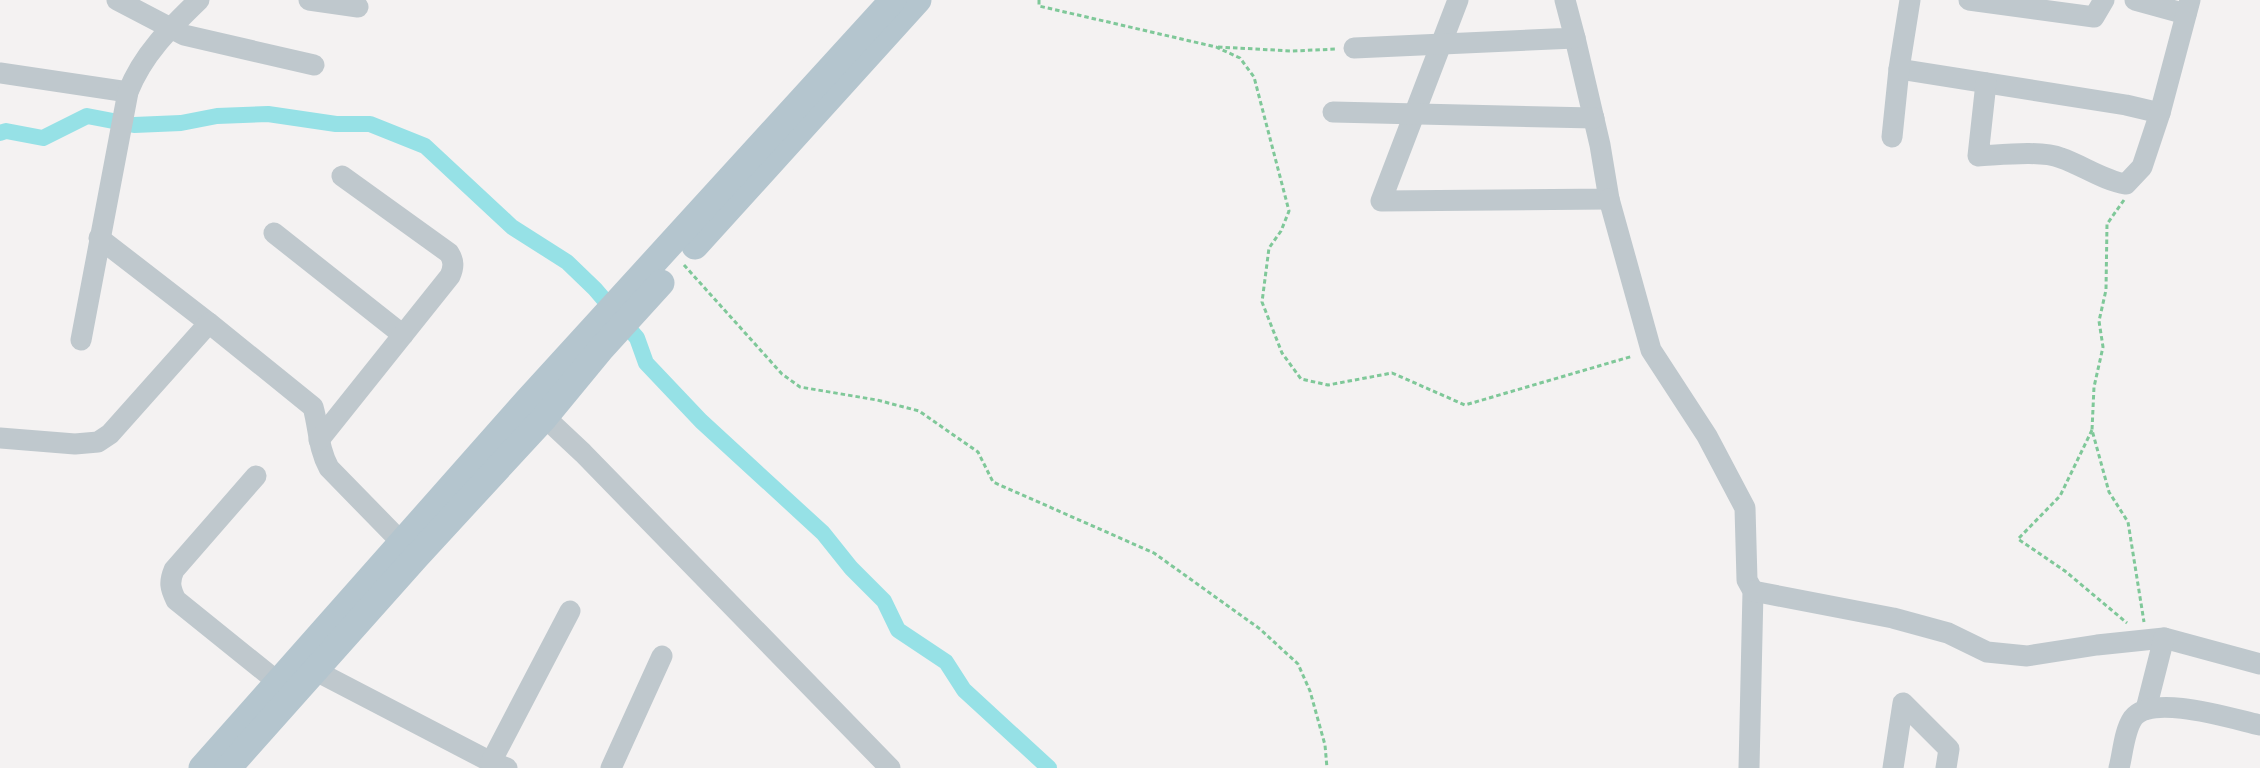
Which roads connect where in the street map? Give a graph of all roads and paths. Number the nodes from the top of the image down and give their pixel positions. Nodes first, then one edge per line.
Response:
1 (117, 0) edge
2 (199, 0) edge
3 (309, 0) edge
4 (893, 0) edge
5 (918, 0) edge
6 (1039, 0) edge
7 (1458, 0) edge
8 (1565, 0) edge
9 (1910, 0) edge
10 (1969, 0) edge
11 (2104, 0) edge
12 (2134, 0) edge
13 (358, 7) dead end
14 (2188, 7) edge
15 (169, 29) junction
16 (1575, 38) junction
17 (1442, 44) junction
18 (1216, 46) junction
19 (1354, 48) joint
20 (314, 65) dead end
21 (1899, 69) junction
22 (0, 73) edge
23 (1986, 83) junction
24 (125, 107) junction
25 (1333, 112) dead end
26 (1415, 113) junction
27 (2160, 113) junction
28 (1594, 118) junction
29 (1892, 137) dead end
30 (342, 176) dead end
31 (2125, 198) dead end
32 (1609, 199) junction
33 (273, 233) dead end
34 (99, 238) junction
35 (681, 261) junction
36 (654, 277) junction
37 (209, 323) junction
38 (403, 335) junction
39 (81, 340) dead end
40 (1651, 350) junction
41 (536, 409) junction
42 (2092, 430) junction
43 (0, 438) edge
44 (319, 440) junction
45 (256, 476) dead end
46 (409, 550) junction
47 (1753, 591) junction
48 (570, 611) dead end
49 (2155, 639) junction
50 (662, 656) dead end
51 (2260, 664) edge
52 (308, 665) junction
53 (279, 683) junction
54 (2146, 709) junction
55 (2260, 725) edge
56 (497, 766) edge
57 (202, 768) edge
58 (228, 768) edge
59 (611, 768) edge
60 (890, 768) edge
61 (1327, 768) edge
62 (1749, 768) edge
63 (1893, 768) edge
64 (1946, 768) edge
65 (2119, 768) edge

1 - 15 street
2 - 15 street
3 - 13 street
4 - 36 main road
5 - 35 main road
6 - 18 path
7 - 17 street
8 - 16 street
9 - 21 street
10 - 11 street
12 - 14 street
14 - 27 street
15 - 20 street
15 - 24 street
16 - 17 street
16 - 28 street
17 - 19 street
17 - 26 street
18 - 19 path
18 - 40 path
21 - 23 street
21 - 29 street
22 - 24 street
23 - 27 street
23 - 27 street
24 - 34 street
25 - 26 street
26 - 28 street
26 - 32 street
28 - 32 street
30 - 38 street
31 - 42 path
32 - 40 street
33 - 38 street
34 - 37 street
34 - 39 street
35 - 36 main road
35 - 61 path
36 - 41 main road
37 - 43 street
37 - 44 street
38 - 44 street
40 - 47 street
41 - 46 main road
41 - 60 street
42 - 49 path
42 - 49 path
44 - 46 street
45 - 53 street
46 - 52 main road
47 - 49 street
47 - 62 street
48 - 56 street
49 - 51 street
49 - 54 street
50 - 59 street
52 - 53 main road
52 - 56 street
52 - 58 main road
53 - 57 main road
54 - 55 street
54 - 65 street
63 - 64 street

